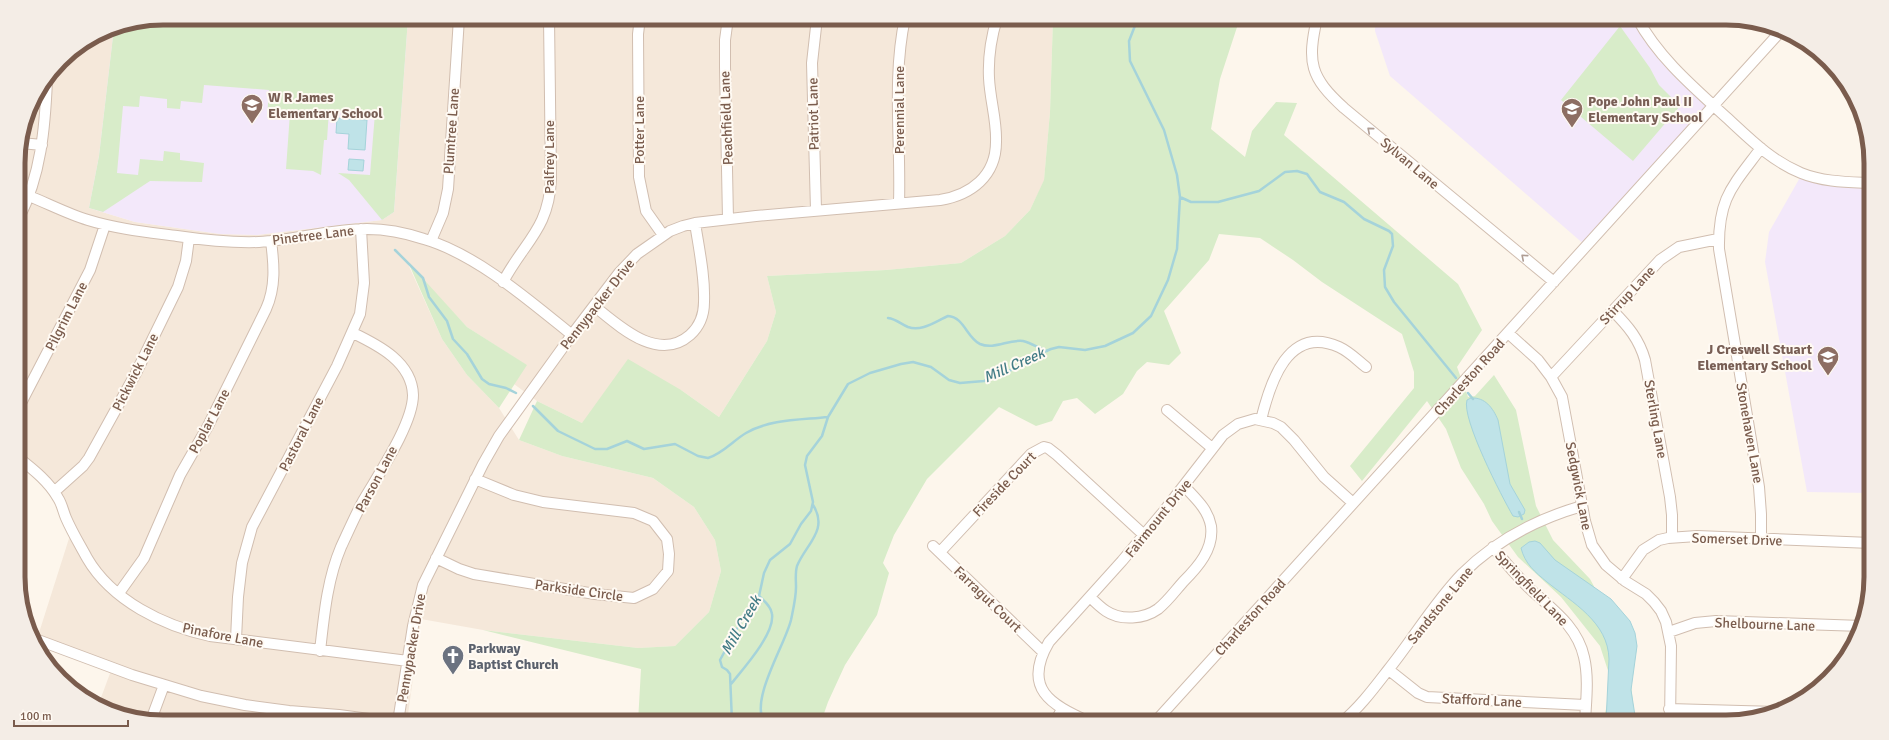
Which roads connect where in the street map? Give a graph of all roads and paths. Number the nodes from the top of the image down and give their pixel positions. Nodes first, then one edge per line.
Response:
1 (459, 25) edge
2 (549, 25) edge
3 (639, 25) edge
4 (727, 25) edge
5 (816, 25) edge
6 (904, 25) edge
7 (996, 25) edge
8 (1316, 25) edge
9 (1641, 25) edge
10 (1778, 35) edge
11 (46, 89) edge
12 (1714, 106) junction
13 (27, 144) edge
14 (42, 145) junction
15 (1761, 148) junction
16 (1864, 183) edge
17 (29, 196) junction
18 (899, 203) junction
19 (25, 205) edge
20 (816, 210) junction
21 (728, 219) junction
22 (695, 223) junction
23 (105, 224) junction
24 (361, 229) junction
25 (663, 235) junction
26 (189, 238) junction
27 (1718, 240) junction
28 (271, 241) junction
29 (431, 241) junction
30 (503, 282) junction
31 (1554, 282) junction
32 (594, 306) junction
33 (1613, 311) junction
34 (353, 333) junction
35 (1508, 333) junction
36 (572, 335) junction
37 (1366, 367) dead end
38 (1551, 377) junction
39 (25, 395) edge
40 (1167, 410) dead end
41 (1261, 420) junction
42 (1212, 448) junction
43 (25, 463) edge
44 (475, 479) junction
45 (1184, 486) junction
46 (54, 492) junction
47 (1353, 503) junction
48 (1582, 506) junction
49 (1144, 535) junction
50 (1672, 538) junction
51 (1761, 539) junction
52 (1864, 543) edge
53 (1493, 547) junction
54 (936, 549) joint
55 (436, 558) junction
56 (1622, 579) junction
57 (119, 593) junction
58 (1090, 597) junction
59 (1855, 626) edge
60 (1669, 632) junction
61 (236, 639) junction
62 (41, 641) edge
63 (320, 651) junction
64 (1043, 652) junction
65 (408, 661) junction
66 (1389, 670) junction
67 (164, 685) junction
68 (1585, 705) junction
69 (1062, 709) junction
70 (1670, 709) junction
71 (1756, 711) edge
72 (153, 715) edge
73 (331, 715) edge
74 (399, 715) edge
75 (1059, 715) edge
76 (1075, 715) edge
77 (1161, 715) edge
78 (1349, 715) edge
79 (1585, 715) edge
80 (1670, 715) edge

1 - 29 street, Plumtree Lane
2 - 30 street, Palfrey Lane
3 - 25 street, Potter Lane
4 - 21 street, Peachfield Lane
5 - 20 street, Patriot Lane
6 - 18 street, Perennial Lane
7 - 18 street, Pennypacker Drive
31 -> 8 street, Sylvan Lane
9 - 12 street
10 - 12 street, Charleston Road
11 - 14 street
12 - 15 street
12 - 31 street, Charleston Road
13 - 14 street
14 - 17 street
15 - 16 street
15 - 27 street, Stonehaven Lane
17 - 19 street
17 - 23 street, Pinetree Lane
18 - 20 street, Pennypacker Drive
20 - 21 street, Pennypacker Drive
21 - 22 street, Pennypacker Drive
22 - 25 street, Pennypacker Drive
22 - 32 street
23 - 26 street, Pinetree Lane
23 - 39 street, Pilgrim Lane
24 - 28 street, Pinetree Lane
24 - 29 street, Pinetree Lane
24 - 34 street, Pastoral Lane
25 - 32 street, Pennypacker Drive
26 - 28 street, Pinetree Lane
26 - 46 street, Pickwick Lane
27 - 33 street, Stirrup Lane
27 - 51 street, Stonehaven Lane
28 - 57 street, Poplar Lane
29 - 30 street, Pinetree Lane
30 - 36 street, Pinetree Lane
31 - 35 street, Charleston Road
32 - 36 street, Pennypacker Drive
33 - 38 street, Stirrup Lane
33 - 50 street, Sterling Lane
34 - 61 street, Pastoral Lane
34 - 63 street, Parson Lane
35 - 38 street, Sedgwick Lane
35 - 47 street, Charleston Road
36 - 44 street, Pennypacker Drive
37 - 41 street
38 - 48 street, Sedgwick Lane
40 - 42 street
41 - 42 street, Fairmount Drive
41 - 47 street
42 - 45 street, Fairmount Drive
43 - 46 street, Pinafore Lane
44 - 55 street, Pennypacker Drive
44 - 55 street, Parkside Circle
45 - 49 street, Fairmount Drive
45 - 58 street
46 - 57 street, Pinafore Lane
47 - 77 street, Charleston Road
48 - 53 street, Sandstone Lane
48 - 56 street, Sedgwick Lane
49 - 54 street, Fireside Court
49 - 58 street, Fairmount Drive
50 - 51 street, Somerset Drive
50 - 56 street, Somerset Drive
51 - 52 street, Somerset Drive
53 - 66 street, Sandstone Lane
53 - 68 street, Springfield Lane
54 - 64 street, Farragut Court
55 - 65 street, Pennypacker Drive
56 - 60 street, Sedgwick Lane
57 - 61 street, Pinafore Lane
58 - 64 street, Fairmount Drive
59 - 60 street, Shelbourne Lane
60 - 70 street, Sedgwick Lane
61 - 63 street, Pinafore Lane
62 - 67 street
63 - 65 street, Pinafore Lane
64 - 69 street, Fairmount Drive
65 - 74 street, Pennypacker Drive
66 - 68 street, Stafford Lane
66 - 78 street, Sandstone Lane
67 - 72 street
67 - 73 street
68 - 79 street, Springfield Lane
69 - 75 street
69 - 76 street, Fairmount Drive
70 - 71 street
70 - 80 street, Sedgwick Lane

